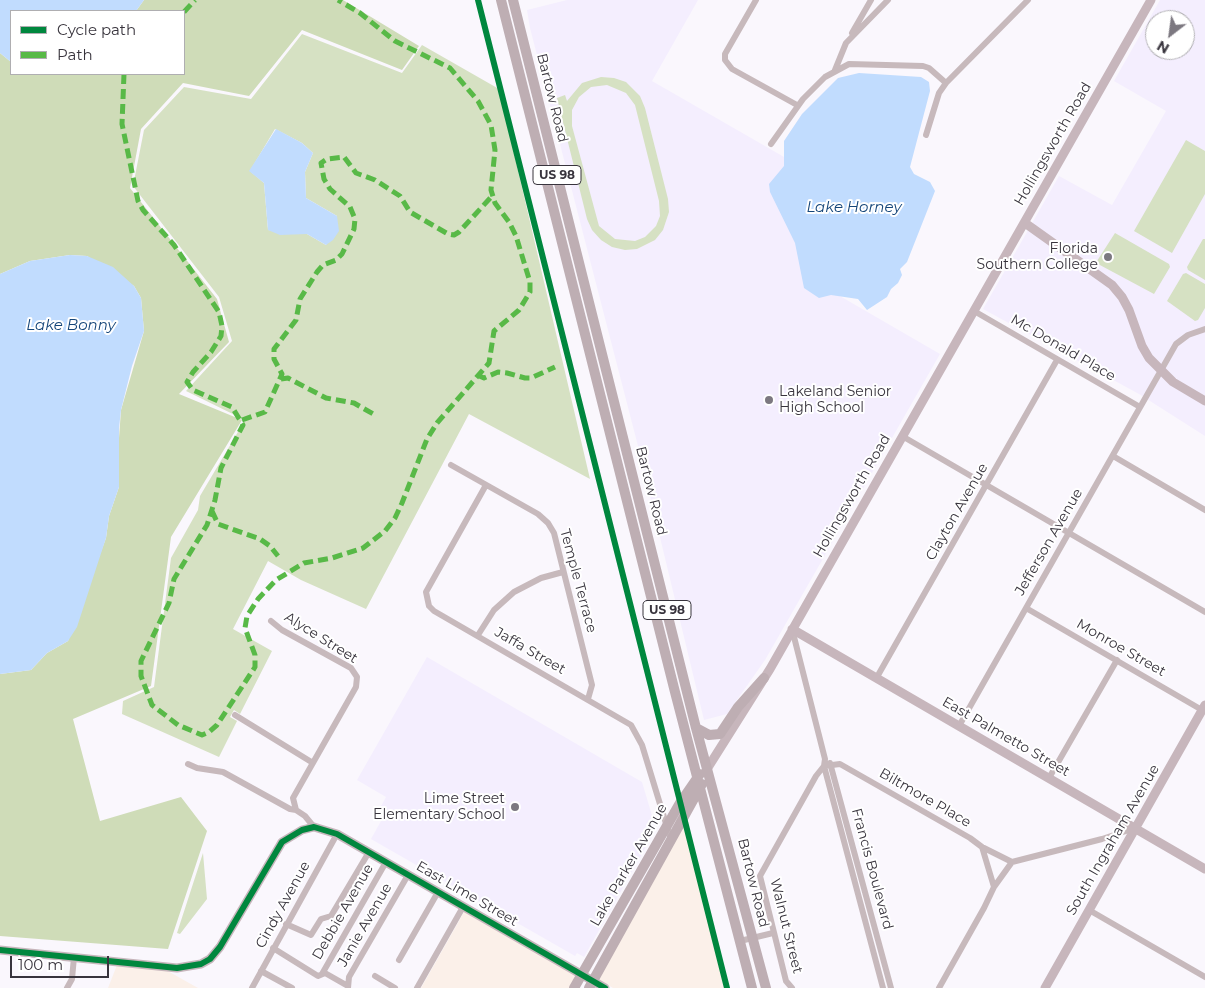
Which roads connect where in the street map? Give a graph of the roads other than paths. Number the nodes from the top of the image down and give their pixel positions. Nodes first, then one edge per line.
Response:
1 (501, 0) edge
2 (513, 0) edge
3 (756, 0) edge
4 (871, 0) edge
5 (888, 0) edge
6 (1028, 0) edge
7 (1151, 0) edge
8 (846, 43) junction
9 (836, 70) junction
10 (946, 83) junction
11 (797, 105) junction
12 (926, 135) dead end
13 (771, 144) dead end
14 (1024, 223) junction
15 (974, 311) junction
16 (1205, 329) edge
17 (598, 337) junction
18 (586, 340) junction
19 (1058, 360) junction
20 (1161, 370) junction
21 (1205, 401) edge
22 (1140, 407) junction
23 (902, 436) junction
24 (1112, 456) junction
25 (451, 465) dead end
26 (486, 485) junction
27 (987, 485) junction
28 (1205, 510) edge
29 (1069, 533) junction
30 (563, 572) junction
31 (1026, 608) junction
32 (1205, 612) edge
33 (271, 621) dead end
34 (792, 629) junction
35 (478, 635) junction
36 (1117, 660) junction
37 (877, 677) junction
38 (764, 678) junction
39 (588, 698) junction
40 (1204, 708) edge
41 (235, 715) dead end
42 (959, 726) junction
43 (696, 728) junction
44 (313, 763) junction
45 (825, 763) junction
46 (188, 764) dead end
47 (832, 764) junction
48 (708, 769) junction
49 (697, 776) junction
50 (1049, 778) junction
51 (701, 788) junction
52 (296, 810) junction
53 (667, 826) junction
54 (314, 827) junction
55 (1135, 828) junction
56 (338, 834) junction
57 (671, 840) junction
58 (982, 847) junction
59 (369, 852) junction
60 (857, 858) junction
61 (849, 860) junction
62 (386, 862) junction
63 (1012, 862) junction
64 (1205, 869) edge
65 (408, 875) junction
66 (994, 887) junction
67 (438, 892) junction
68 (463, 907) junction
69 (1089, 910) junction
70 (286, 924) junction
71 (773, 933) junction
72 (753, 938) junction
73 (740, 940) junction
74 (273, 948) junction
75 (0, 950) edge
76 (881, 951) junction
77 (874, 953) junction
78 (74, 957) junction
79 (399, 960) dead end
80 (261, 971) junction
81 (322, 974) junction
82 (582, 974) junction
83 (375, 976) dead end
84 (1205, 977) edge
85 (591, 984) edge
86 (790, 986) edge
87 (348, 987) edge
88 (67, 988) edge
89 (252, 988) edge
90 (292, 988) edge
91 (395, 988) edge
92 (417, 988) edge
93 (574, 988) edge
94 (606, 988) edge
95 (752, 988) edge
96 (766, 988) edge
97 (883, 988) edge
98 (891, 988) edge
99 (939, 988) edge
100 (1045, 988) edge

1 - 18 main road, Bartow Road / US 98
2 - 17 main road, Bartow Road / US 98
3 - 11 street
4 - 8 street
5 - 8 street
6 - 10 street
7 - 14 street, Hollingsworth Road
8 - 9 street
9 - 10 street
9 - 11 street
10 - 12 street
11 - 13 street
14 - 15 street, Hollingsworth Road
14 - 20 street
15 - 19 street, Mc Donald Place
15 - 23 street, Hollingsworth Road
16 - 20 street, Jefferson Avenue
17 - 18 street
17 - 43 main road, Bartow Road / US 98
18 - 49 main road, Bartow Road / US 98
19 - 22 street, Mc Donald Place
19 - 27 street, Clayton Avenue
20 - 21 street
20 - 22 street, Jefferson Avenue
22 - 24 street, Jefferson Avenue
23 - 27 street
23 - 34 street, Hollingsworth Road
24 - 28 street
24 - 29 street, Jefferson Avenue
25 - 26 street, Temple Terrace
26 - 30 street, Temple Terrace
26 - 35 street, Jaffa Street
27 - 29 street
27 - 37 street, Clayton Avenue
29 - 31 street, Jefferson Avenue
29 - 32 street
30 - 35 street
30 - 39 street, Temple Terrace
31 - 36 street, Monroe Street
31 - 42 street, Jefferson Avenue
33 - 44 street, Alyce Street
34 - 37 street, East Palmetto Street
34 - 38 street, Hollingsworth Road
34 - 45 street, Francis Boulevard
35 - 39 street, Jaffa Street
36 - 40 street, Monroe Street
36 - 50 street
37 - 42 street, East Palmetto Street
38 - 43 main road
38 - 48 street, Hollingsworth Road
39 - 53 street, Jaffa Street
40 - 55 street, South Ingraham Avenue
41 - 44 street
42 - 50 street, East Palmetto Street
43 - 48 main road, Bartow Road / US 98
44 - 52 street
45 - 47 street
45 - 61 street, Francis Boulevard
45 - 71 street, Walnut Street
46 - 52 street
47 - 58 street, Biltmore Place
47 - 60 street, Francis Boulevard
48 - 49 main road, Lake Parker Avenue
48 - 51 main road, Lake Parker Avenue
48 - 72 main road, Bartow Road / US 98
49 - 51 main road, Bartow Road / US 98
49 - 53 main road, Lake Parker Avenue
50 - 55 street, East Palmetto Street
51 - 57 main road, Lake Parker Avenue
51 - 73 main road, Bartow Road / US 98
52 - 54 street
53 - 57 street, Jaffa Street
53 - 82 main road, Lake Parker Avenue
54 - 56 street, East Lime Street
54 - 78 street
55 - 63 street
55 - 64 street, East Palmetto Street
55 - 69 street, South Ingraham Avenue
56 - 59 street, East Lime Street
56 - 70 street, Cindy Avenue
57 - 85 main road, Lake Parker Avenue
58 - 63 street, Biltmore Place
58 - 66 street
59 - 62 street, East Lime Street
59 - 70 street
60 - 61 street
60 - 76 street, Francis Boulevard
61 - 77 street, Francis Boulevard
62 - 65 street, East Lime Street
62 - 81 street, Debbie Avenue
63 - 66 street
65 - 67 street, East Lime Street
65 - 87 street, Janie Avenue
66 - 99 street
67 - 68 street, East Lime Street
67 - 79 street
68 - 82 street, East Lime Street
68 - 92 street
69 - 84 street
69 - 100 street, South Ingraham Avenue
70 - 74 street, Cindy Avenue
71 - 72 street
71 - 86 street, Walnut Street
72 - 73 street
72 - 96 main road, Bartow Road / US 98
73 - 95 main road, Bartow Road / US 98
74 - 80 street, Cindy Avenue
74 - 81 street
75 - 78 street
76 - 77 street
76 - 98 street, Francis Boulevard
77 - 97 street, Francis Boulevard
78 - 88 street
80 - 89 street, Cindy Avenue
80 - 90 street
81 - 87 street
82 - 85 street, East Lime Street
82 - 93 main road, Lake Parker Avenue
83 - 91 street
85 - 94 street, East Lime Street

